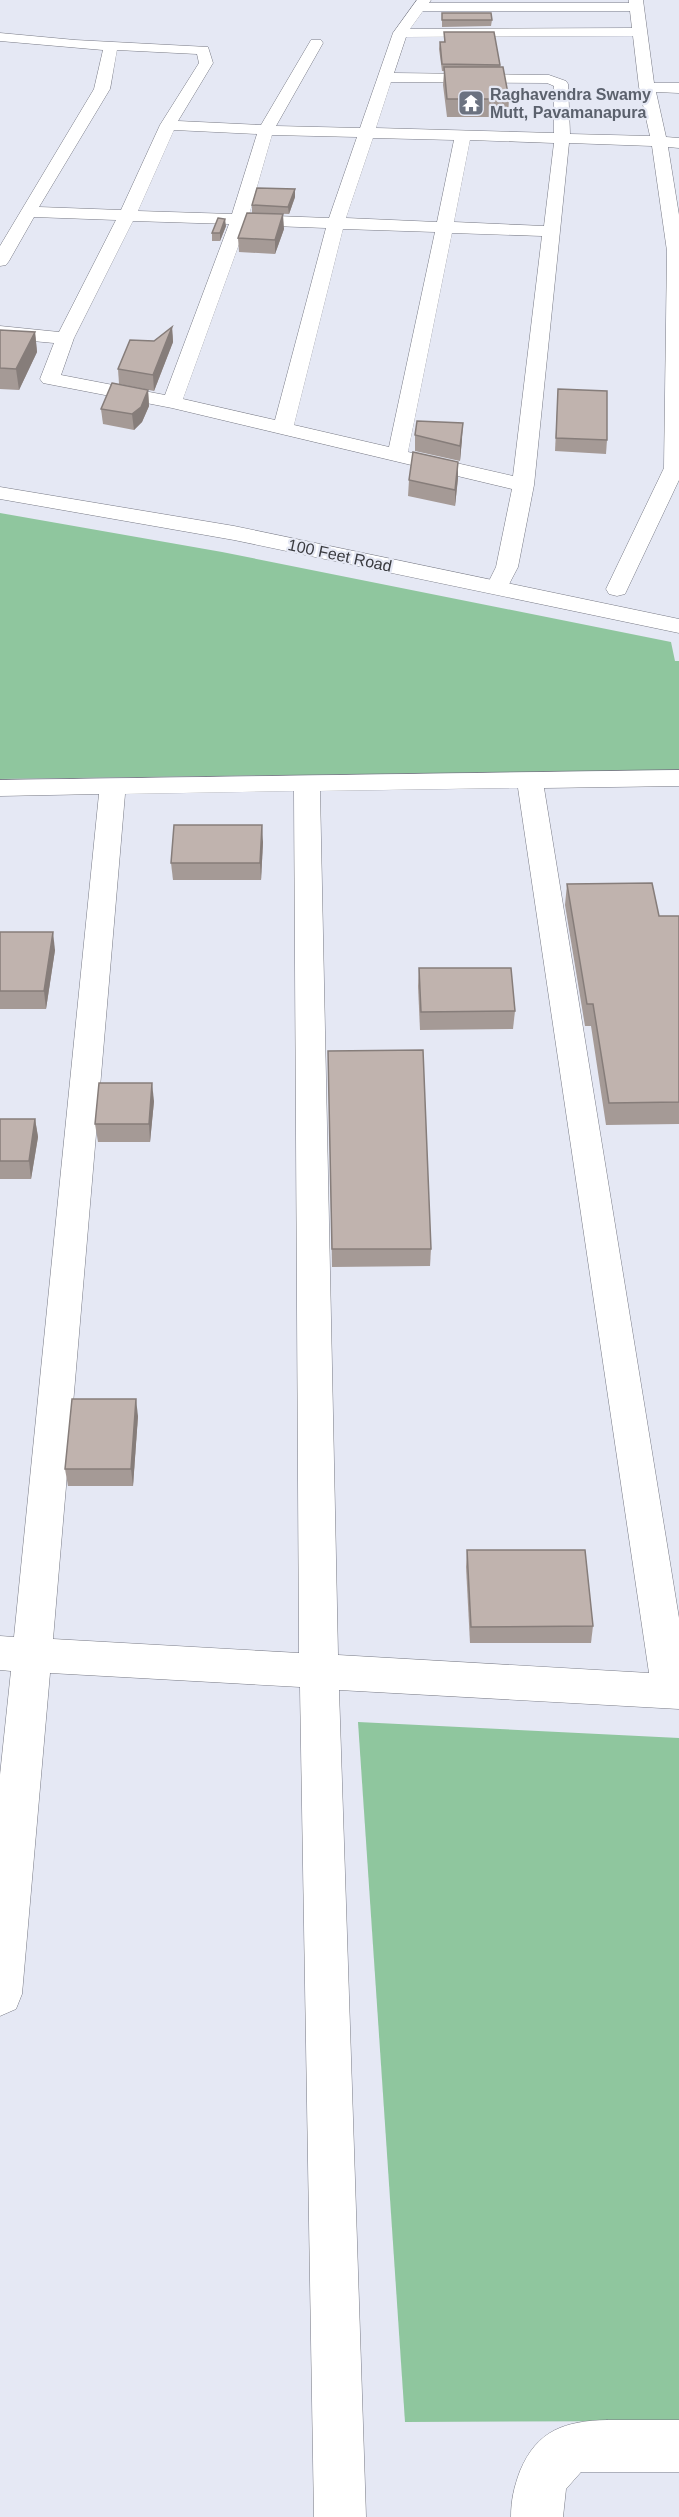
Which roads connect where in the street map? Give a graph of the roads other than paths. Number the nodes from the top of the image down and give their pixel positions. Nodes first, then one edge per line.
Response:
1 (422, 3) edge
2 (637, 3) edge
3 (640, 32) junction
4 (400, 33) junction
5 (0, 37) edge
6 (316, 43) dead end
7 (111, 45) junction
8 (385, 77) junction
9 (647, 87) junction
10 (679, 88) edge
11 (168, 125) junction
12 (266, 130) junction
13 (366, 132) junction
14 (463, 136) junction
15 (562, 139) junction
16 (659, 141) junction
17 (679, 143) edge
18 (673, 200) edge
19 (28, 212) junction
20 (127, 216) junction
21 (239, 221) junction
22 (336, 223) junction
23 (444, 227) junction
24 (552, 231) junction
25 (678, 251) edge
26 (0, 261) edge
27 (677, 297) edge
28 (0, 332) edge
29 (65, 338) junction
30 (677, 345) edge
31 (677, 396) edge
32 (172, 402) junction
33 (283, 428) junction
34 (397, 456) junction
35 (0, 474) edge
36 (523, 485) junction
37 (0, 493) edge
38 (238, 513) dead end
39 (484, 562) dead end
40 (518, 569) junction
41 (595, 585) dead end
42 (497, 587) junction
43 (679, 626) edge
44 (679, 778) edge
45 (530, 780) junction
46 (307, 783) junction
47 (113, 786) junction
48 (0, 788) edge
49 (16, 1654) edge
50 (319, 1671) junction
51 (675, 1692) edge
52 (0, 1994) edge
53 (679, 2446) edge
54 (340, 2517) edge
55 (537, 2517) edge

1 - 2 street
1 - 4 street
2 - 3 street
3 - 4 street
3 - 9 street
4 - 8 street
5 - 7 street
6 - 12 street
7 - 11 street
7 - 19 street
8 - 13 street
8 - 15 street
9 - 10 street
9 - 16 street
11 - 12 street
11 - 20 street
12 - 13 street
12 - 21 street
13 - 14 street
13 - 22 street
14 - 15 street
14 - 23 street
15 - 16 street
15 - 24 street
16 - 17 street
16 - 18 street
18 - 25 street
19 - 20 street
19 - 26 street
20 - 21 street
20 - 29 street
21 - 22 street
21 - 32 street
22 - 23 street
22 - 33 street
23 - 24 street
23 - 34 street
24 - 36 street
25 - 27 street
27 - 30 street
28 - 29 street
29 - 32 street
30 - 31 street
31 - 41 street
32 - 33 street
33 - 34 street
34 - 36 street
35 - 38 street
36 - 40 street
37 - 42 street, 100 Feet Road
39 - 40 street
40 - 42 street
42 - 43 street, 100 Feet Road
44 - 45 street
45 - 46 street
45 - 51 street
46 - 47 street
46 - 50 street
47 - 48 street
47 - 49 street
49 - 50 street
49 - 52 street
50 - 51 street
50 - 54 street
53 - 55 street

